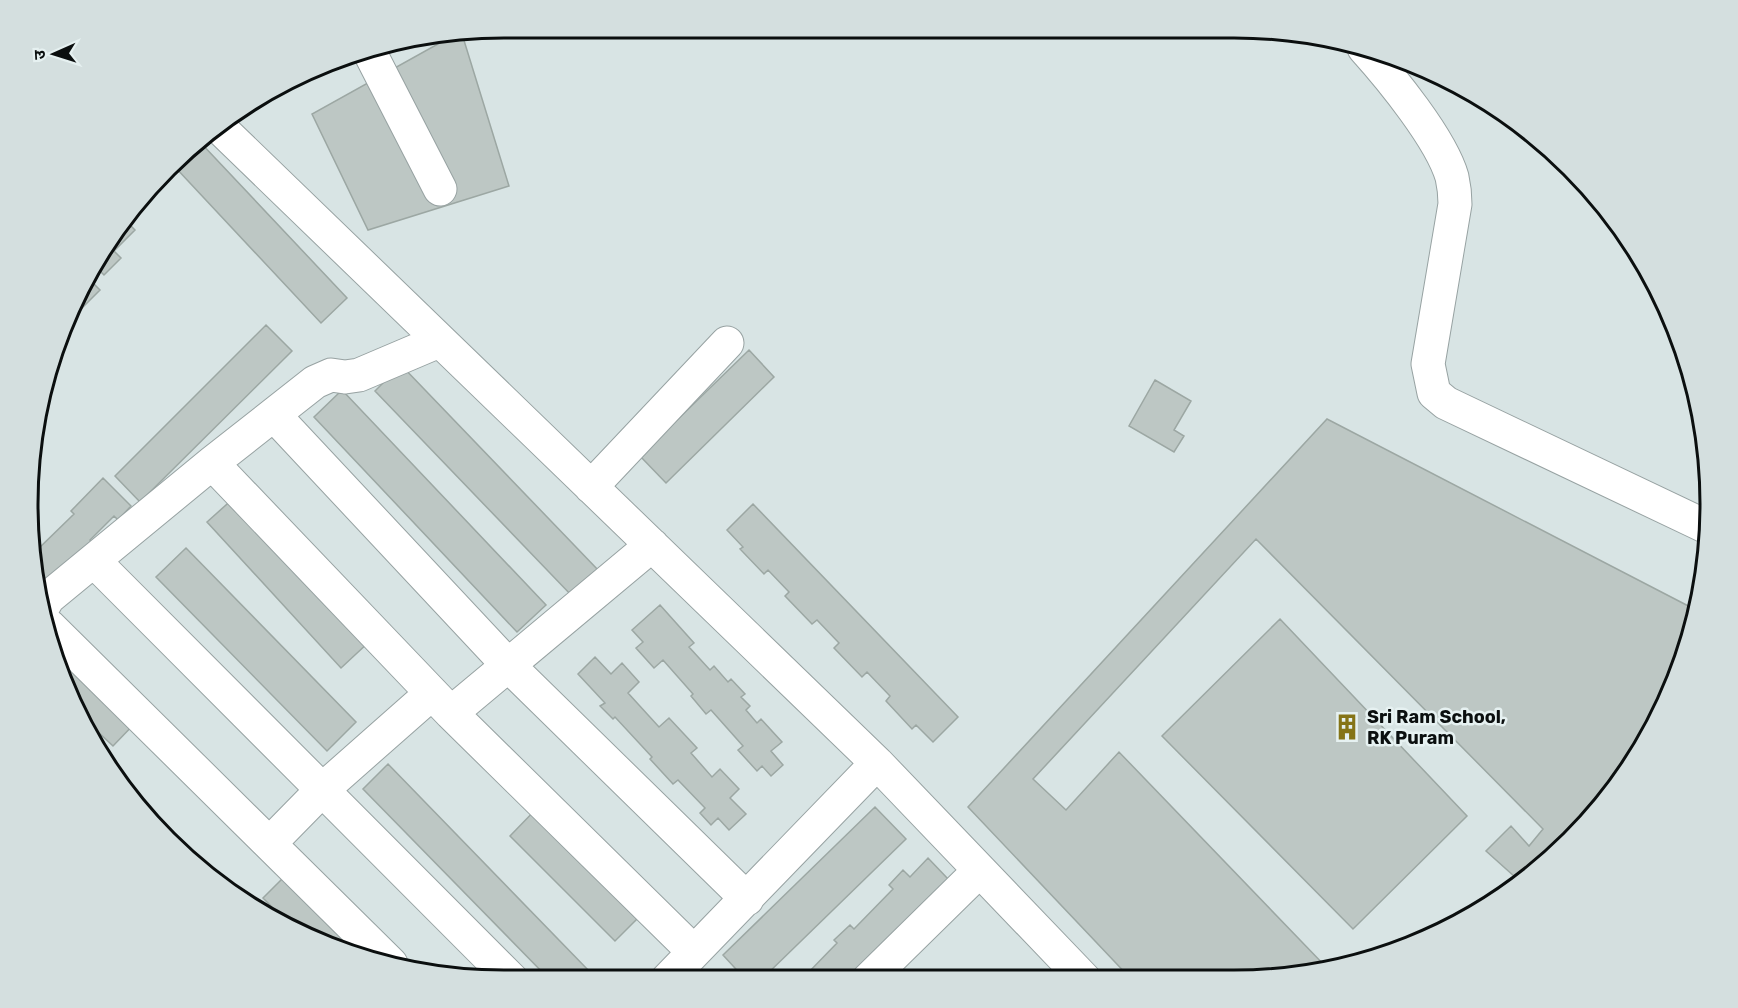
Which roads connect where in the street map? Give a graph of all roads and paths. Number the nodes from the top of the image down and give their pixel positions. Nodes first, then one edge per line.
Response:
1 (372, 56) edge
2 (1374, 59) edge
3 (224, 131) edge
4 (440, 189) dead end
5 (439, 341) junction
6 (727, 344) dead end
7 (274, 415) junction
8 (212, 463) junction
9 (591, 487) junction
10 (1700, 524) edge
11 (652, 545) junction
12 (94, 561) junction
13 (47, 600) edge
14 (55, 632) edge
15 (508, 665) junction
16 (441, 703) junction
17 (877, 763) junction
18 (322, 790) junction
19 (270, 843) junction
20 (979, 871) junction
21 (747, 899) junction
22 (694, 952) junction
23 (382, 955) edge
24 (502, 970) edge
25 (677, 970) edge
26 (878, 970) edge
27 (1075, 970) edge

1 - 4 street
2 - 10 street
3 - 5 street
5 - 7 street
5 - 9 street
6 - 9 street
7 - 8 street
7 - 15 street
8 - 12 street
8 - 16 street
9 - 11 street
11 - 15 street
11 - 17 street
12 - 13 street
12 - 18 street
14 - 19 street
15 - 16 street
15 - 21 street
16 - 18 street
16 - 22 street
17 - 20 street
17 - 21 street
18 - 19 street
18 - 24 street
19 - 23 street
20 - 26 street
20 - 27 street
21 - 22 street
22 - 25 street

